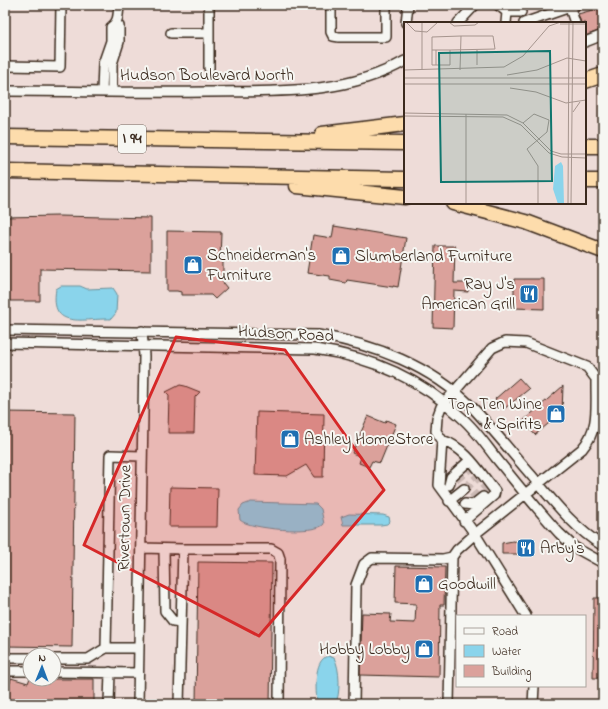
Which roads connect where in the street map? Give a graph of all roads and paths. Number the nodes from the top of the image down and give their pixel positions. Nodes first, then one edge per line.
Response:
1 (61, 5) edge
2 (119, 5) edge
3 (209, 5) edge
4 (331, 5) edge
5 (386, 5) edge
6 (408, 5) edge
7 (476, 5) edge
8 (498, 5) edge
9 (570, 6) edge
10 (522, 7) edge
11 (505, 19) edge
12 (406, 22) edge
13 (459, 22) edge
14 (522, 22) edge
15 (525, 22) edge
16 (570, 22) edge
17 (575, 22) edge
18 (171, 33) dead end
19 (209, 34) junction
20 (603, 35) edge
21 (115, 42) junction
22 (586, 42) edge
23 (404, 61) edge
24 (5, 66) edge
25 (209, 68) dead end
26 (603, 75) edge
27 (586, 81) edge
28 (5, 91) edge
29 (102, 92) junction
30 (112, 92) junction
31 (404, 124) edge
32 (5, 137) edge
33 (258, 140) junction
34 (404, 143) edge
35 (586, 146) edge
36 (603, 146) edge
37 (5, 171) edge
38 (220, 175) junction
39 (404, 179) edge
40 (586, 181) edge
41 (603, 181) edge
42 (404, 197) edge
43 (457, 204) edge
44 (603, 251) edge
45 (5, 330) edge
46 (142, 332) junction
47 (234, 333) junction
48 (5, 343) edge
49 (143, 345) junction
50 (234, 346) junction
51 (454, 391) junction
52 (445, 402) junction
53 (442, 440) junction
54 (141, 456) junction
55 (471, 464) junction
56 (539, 484) junction
57 (449, 485) junction
58 (489, 487) junction
59 (464, 489) tunnel mouth
60 (526, 494) junction
61 (449, 501) junction
62 (457, 510) junction
63 (464, 521) junction
64 (475, 534) junction
65 (603, 546) edge
66 (141, 548) junction
67 (164, 549) junction
68 (182, 549) junction
69 (452, 557) junction
70 (603, 563) edge
71 (525, 615) edge
72 (181, 622) junction
73 (106, 648) junction
74 (139, 648) junction
75 (5, 658) edge
76 (22, 658) edge
77 (62, 659) edge
78 (5, 671) edge
79 (22, 671) edge
80 (62, 672) edge
81 (110, 672) junction
82 (138, 673) junction
83 (534, 687) edge
84 (109, 704) edge
85 (138, 704) edge
86 (179, 704) edge
87 (279, 704) edge
88 (354, 704) edge
89 (449, 704) edge
90 (533, 704) edge

1 - 24 street
2 - 21 street
3 - 19 street
4 - 5 street
6 - 12 street
7 - 13 street
8 - 11 street
9 - 15 street
9 - 16 street
9 - 17 street
10 - 11 street
10 - 14 street
18 - 19 street
19 - 25 street
20 - 22 street
21 - 29 street
21 - 30 street
23 - 30 street, Hudson Boulevard North
26 - 27 highway
28 - 29 street, Hudson Boulevard North
29 - 30 street, Hudson Boulevard North
31 - 33 highway
32 - 33 highway, I 94
33 - 34 highway, I 94
35 - 36 highway
37 - 38 highway, I 94
38 - 39 highway, I 94
38 - 42 highway
40 - 41 highway
43 - 44 highway
45 - 46 street, Hudson Road
46 - 47 street, Hudson Road
46 - 49 street, Rivertown Drive
47 - 50 street
47 - 51 street, Hudson Road
48 - 49 street, Hudson Road
49 - 50 street, Hudson Road
49 - 54 street, Rivertown Drive
50 - 52 street, Hudson Road
51 - 52 street
51 - 56 street, Hudson Road
51 - 56 street
52 - 53 street
52 - 60 street, Hudson Road
53 - 55 street
53 - 57 street
54 - 66 street, Rivertown Drive
54 - 73 street
55 - 57 street
55 - 58 street
56 - 60 street
56 - 65 street, Hudson Road
57 - 61 street
58 - 62 street
58 - 63 street
59 - 61 street
60 - 64 street
60 - 70 street, Hudson Road
61 - 62 street
62 - 63 street
63 - 64 street
64 - 69 street
64 - 71 street
66 - 67 street
66 - 74 street, Rivertown Drive
67 - 68 street
67 - 72 street
68 - 72 street
68 - 87 street
69 - 88 street
69 - 89 street
72 - 86 street
73 - 74 street
73 - 77 street
74 - 82 street, Rivertown Drive
75 - 76 street
78 - 79 street
80 - 81 street
81 - 82 street
81 - 84 street
82 - 85 street, Rivertown Drive
83 - 90 street

